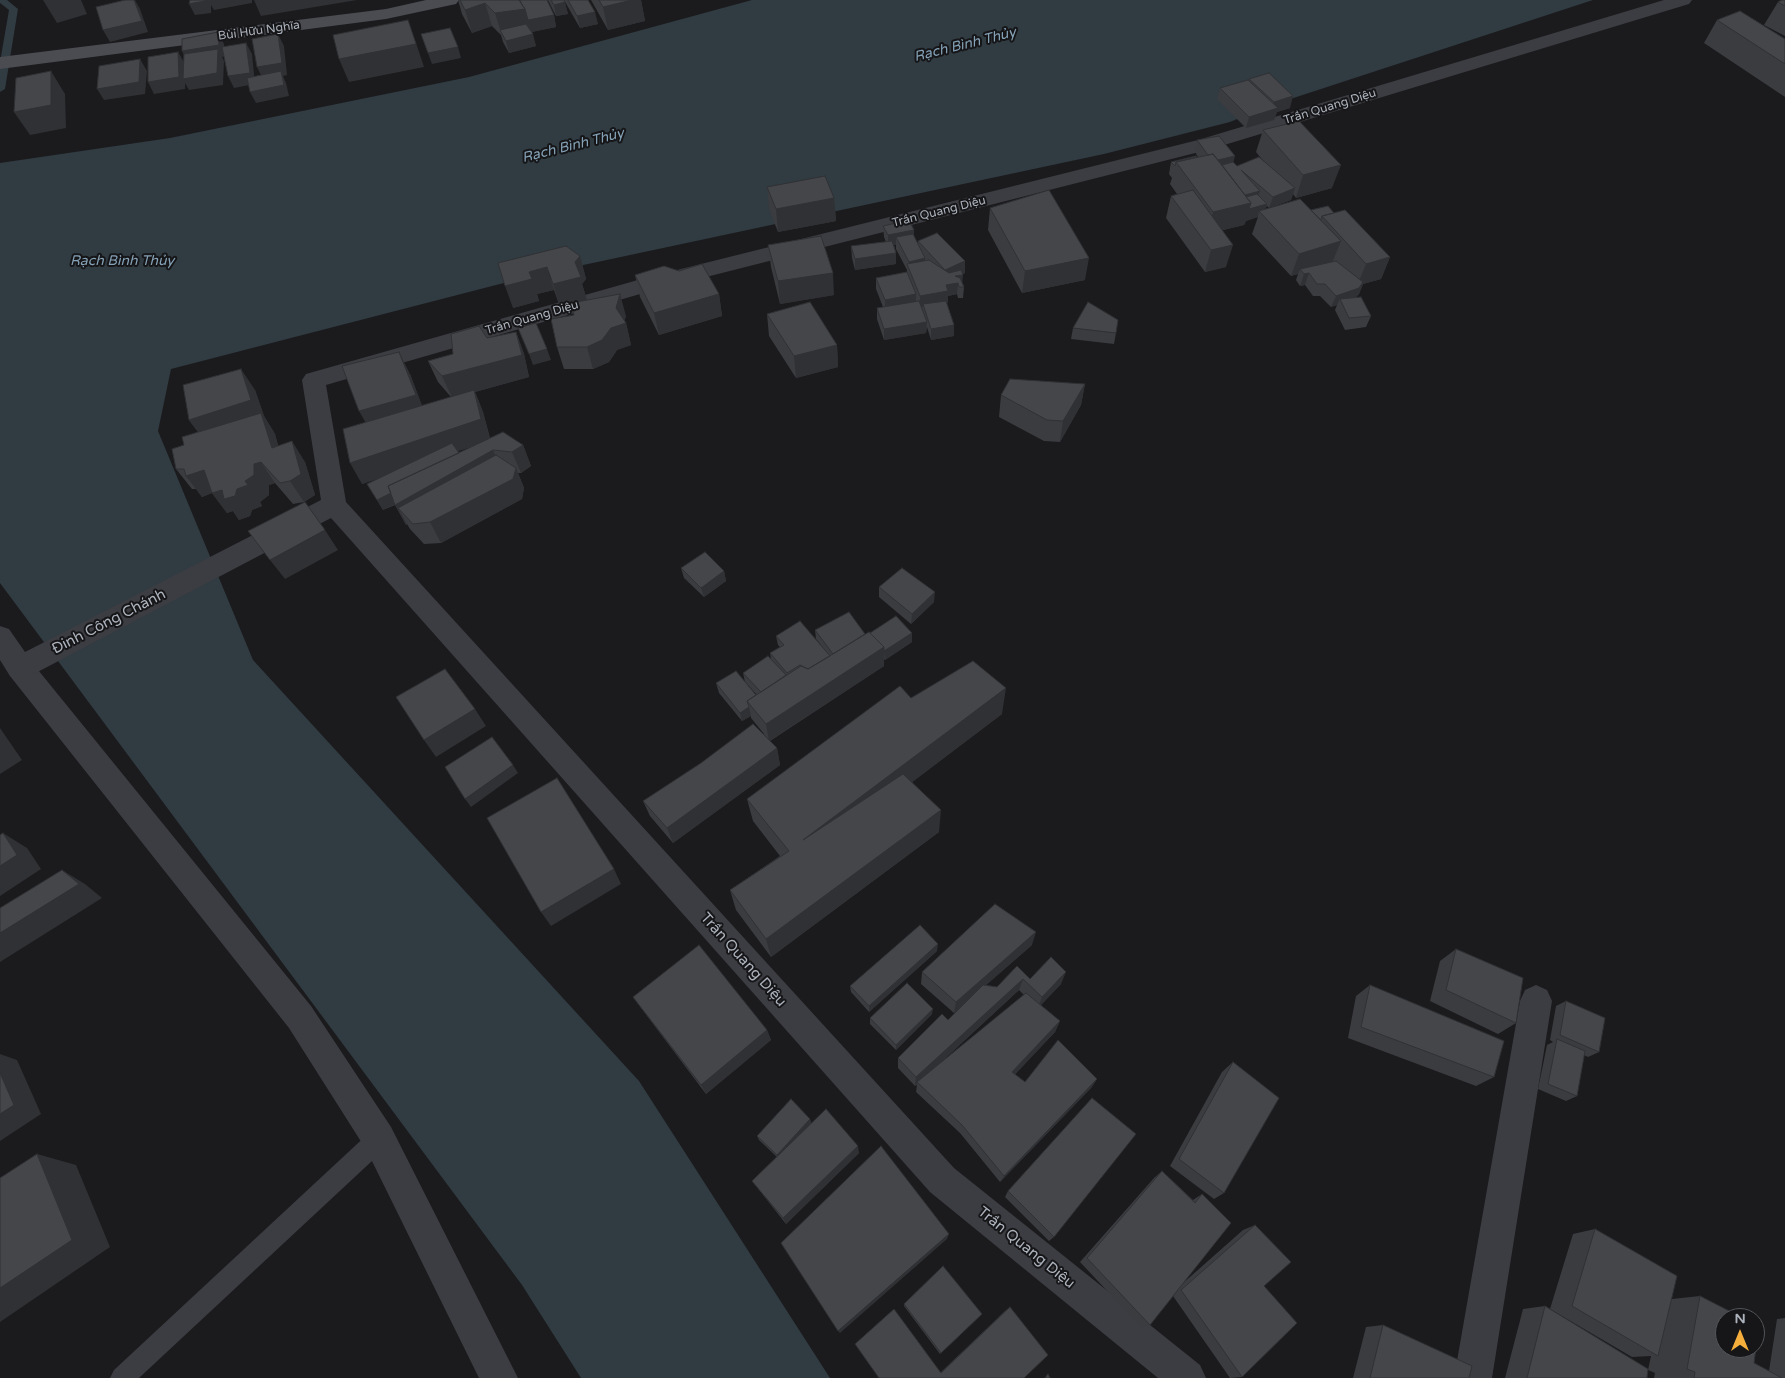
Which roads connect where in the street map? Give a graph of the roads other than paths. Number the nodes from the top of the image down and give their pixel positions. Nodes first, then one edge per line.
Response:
1 (450, 0) edge
2 (1683, 0) edge
3 (0, 63) edge
4 (334, 505) junction
5 (0, 636) edge
6 (20, 668) junction
7 (1536, 1001) dead end
8 (380, 1139) junction
9 (122, 1378) edge
10 (499, 1378) edge
11 (1186, 1378) edge
12 (1473, 1378) edge

1 - 3 main road, Bùi Hữu Nghĩa
2 - 4 street, Trần Quang Diệu
4 - 6 street, Đinh Công Chánh
4 - 11 street, Trần Quang Diệu
5 - 6 street
6 - 8 street
7 - 12 street
8 - 9 lane
8 - 10 street

